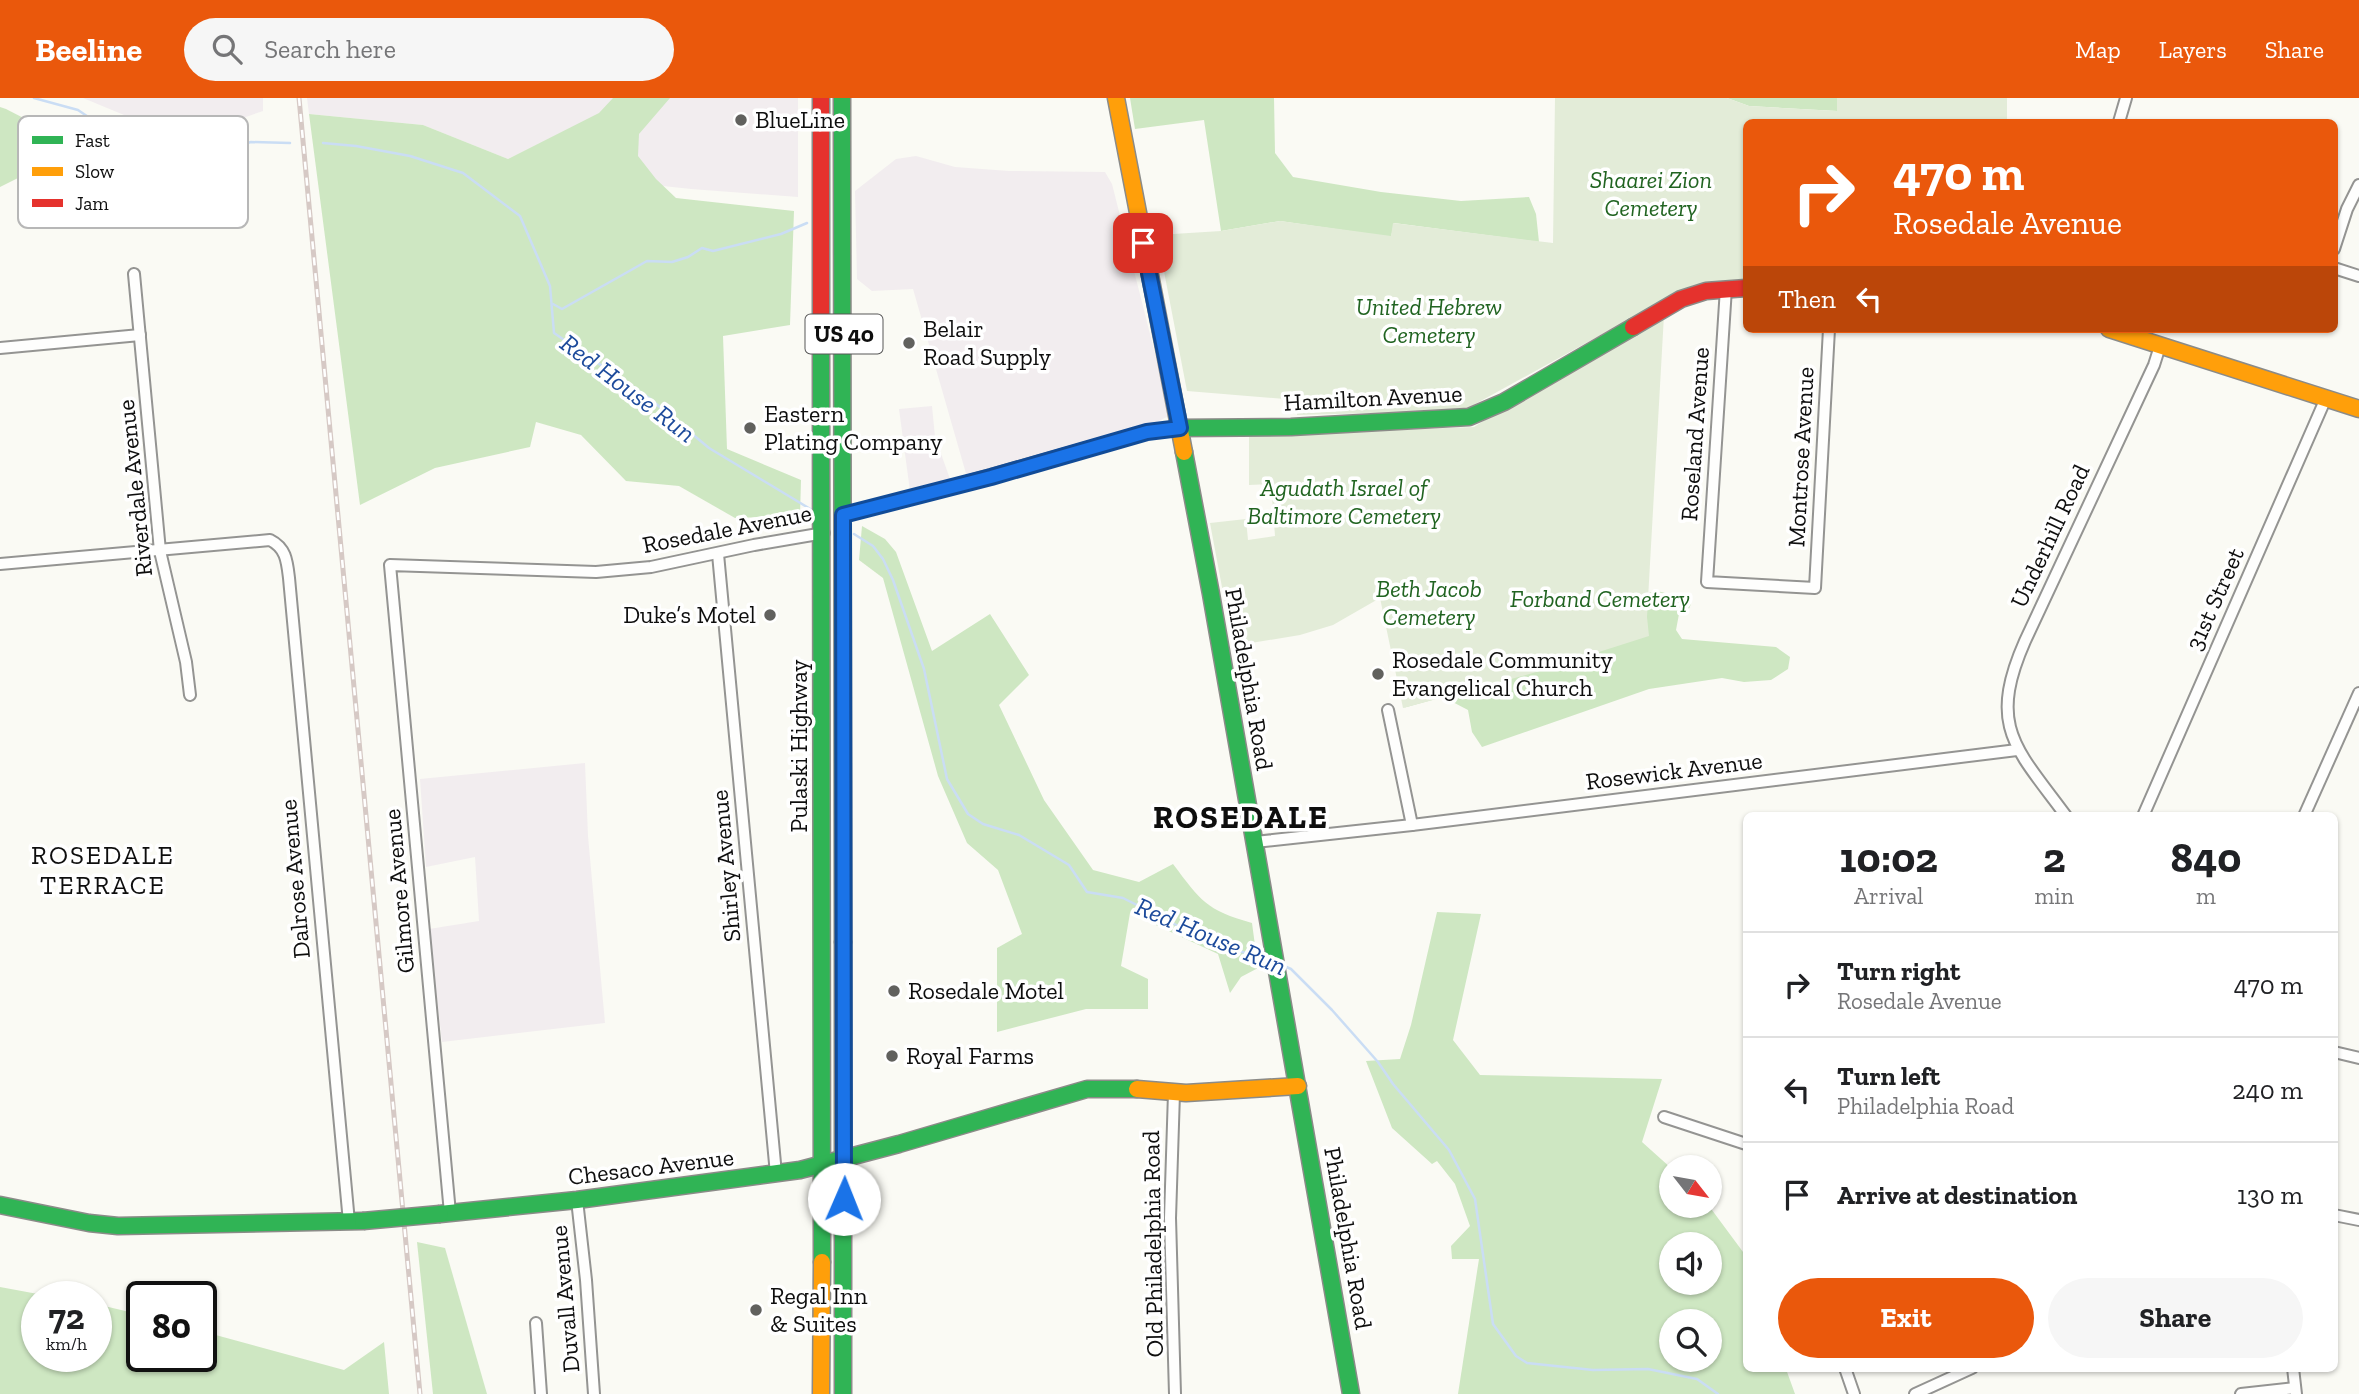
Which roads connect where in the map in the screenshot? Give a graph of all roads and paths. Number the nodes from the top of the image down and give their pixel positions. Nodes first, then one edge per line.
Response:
1 (821, 98) edge
2 (842, 98) edge
3 (1116, 98) edge
4 (2126, 98) edge
5 (2120, 119) edge
6 (2359, 185) edge
7 (2338, 236) edge
8 (2338, 269) edge
9 (134, 274) dead end
10 (2359, 276) edge
11 (1726, 288) junction
12 (1743, 288) edge
13 (1829, 333) edge
14 (2121, 333) edge
15 (140, 335) junction
16 (2160, 346) junction
17 (0, 348) edge
18 (2326, 398) junction
19 (2359, 409) edge
20 (1180, 428) junction
21 (843, 515) junction
22 (822, 535) junction
23 (160, 551) junction
24 (718, 554) junction
25 (0, 564) edge
26 (390, 565) joint
27 (1815, 588) joint
28 (2359, 693) edge
29 (190, 695) dead end
30 (1388, 710) dead end
31 (2017, 750) junction
32 (2063, 812) edge
33 (2145, 812) edge
34 (2307, 812) edge
35 (1412, 825) junction
36 (1255, 842) junction
37 (2338, 1052) edge
38 (2358, 1055) edge
39 (1298, 1086) junction
40 (1174, 1093) junction
41 (1664, 1117) dead end
42 (1743, 1143) edge
43 (844, 1159) junction
44 (822, 1165) junction
45 (776, 1174) junction
46 (577, 1200) junction
47 (0, 1205) edge
48 (445, 1214) junction
49 (2338, 1216) edge
50 (2359, 1220) edge
51 (356, 1222) junction
52 (536, 1323) dead end
53 (1846, 1372) edge
54 (1963, 1372) edge
55 (2293, 1372) edge
56 (2295, 1391) edge
57 (541, 1394) edge
58 (594, 1394) edge
59 (821, 1394) edge
60 (843, 1394) edge
61 (1175, 1394) edge
62 (1351, 1394) edge
63 (1854, 1394) edge
64 (1915, 1394) edge
65 (2241, 1394) edge

1 - 22 main road, Pulaski Highway / US 40
2 - 21 main road, Pulaski Highway / US 40
3 - 20 main road, Philadelphia Road
4 - 5 street
6 - 7 street
8 - 10 street
9 - 15 street, Riverdale Avenue
11 - 12 main road, Hamilton Avenue
11 - 20 main road, Hamilton Avenue
11 - 27 street, Roseland Avenue
13 - 27 street, Montrose Avenue
14 - 16 main road
15 - 17 street
15 - 23 street, Riverdale Avenue
16 - 18 main road
16 - 31 street, Underhill Road
18 - 19 main road
18 - 33 street, 31st Street
20 - 21 street, Rosedale Avenue
20 - 36 main road, Philadelphia Road
21 - 22 street, Rosedale Avenue
21 - 43 main road, Pulaski Highway / US 40
22 - 24 street, Rosedale Avenue
22 - 44 main road, Pulaski Highway / US 40
23 - 25 street
23 - 29 street, Riverdale Avenue
23 - 51 street, Dalrose Avenue
24 - 26 street, Rosedale Avenue
24 - 45 street, Shirley Avenue
26 - 48 street, Gilmore Avenue
28 - 34 street
30 - 35 street
31 - 32 street
31 - 35 street, Rosewick Avenue
35 - 36 street, Rosewick Avenue
36 - 39 main road, Philadelphia Road
37 - 38 street
39 - 40 main road, Chesaco Avenue
39 - 62 main road, Philadelphia Road
40 - 43 main road, Chesaco Avenue
40 - 61 street, Old Philadelphia Road
41 - 42 street
43 - 44 main road, Chesaco Avenue
43 - 60 main road, Pulaski Highway / US 40
44 - 45 main road, Chesaco Avenue
44 - 59 main road, Pulaski Highway / US 40
45 - 46 main road, Chesaco Avenue
46 - 48 main road, Chesaco Avenue
46 - 58 street, Duvall Avenue
47 - 51 main road, Chesaco Avenue
48 - 51 main road, Chesaco Avenue, bridge
49 - 50 street
52 - 57 street
53 - 63 street
54 - 64 street
55 - 56 street
56 - 65 street

